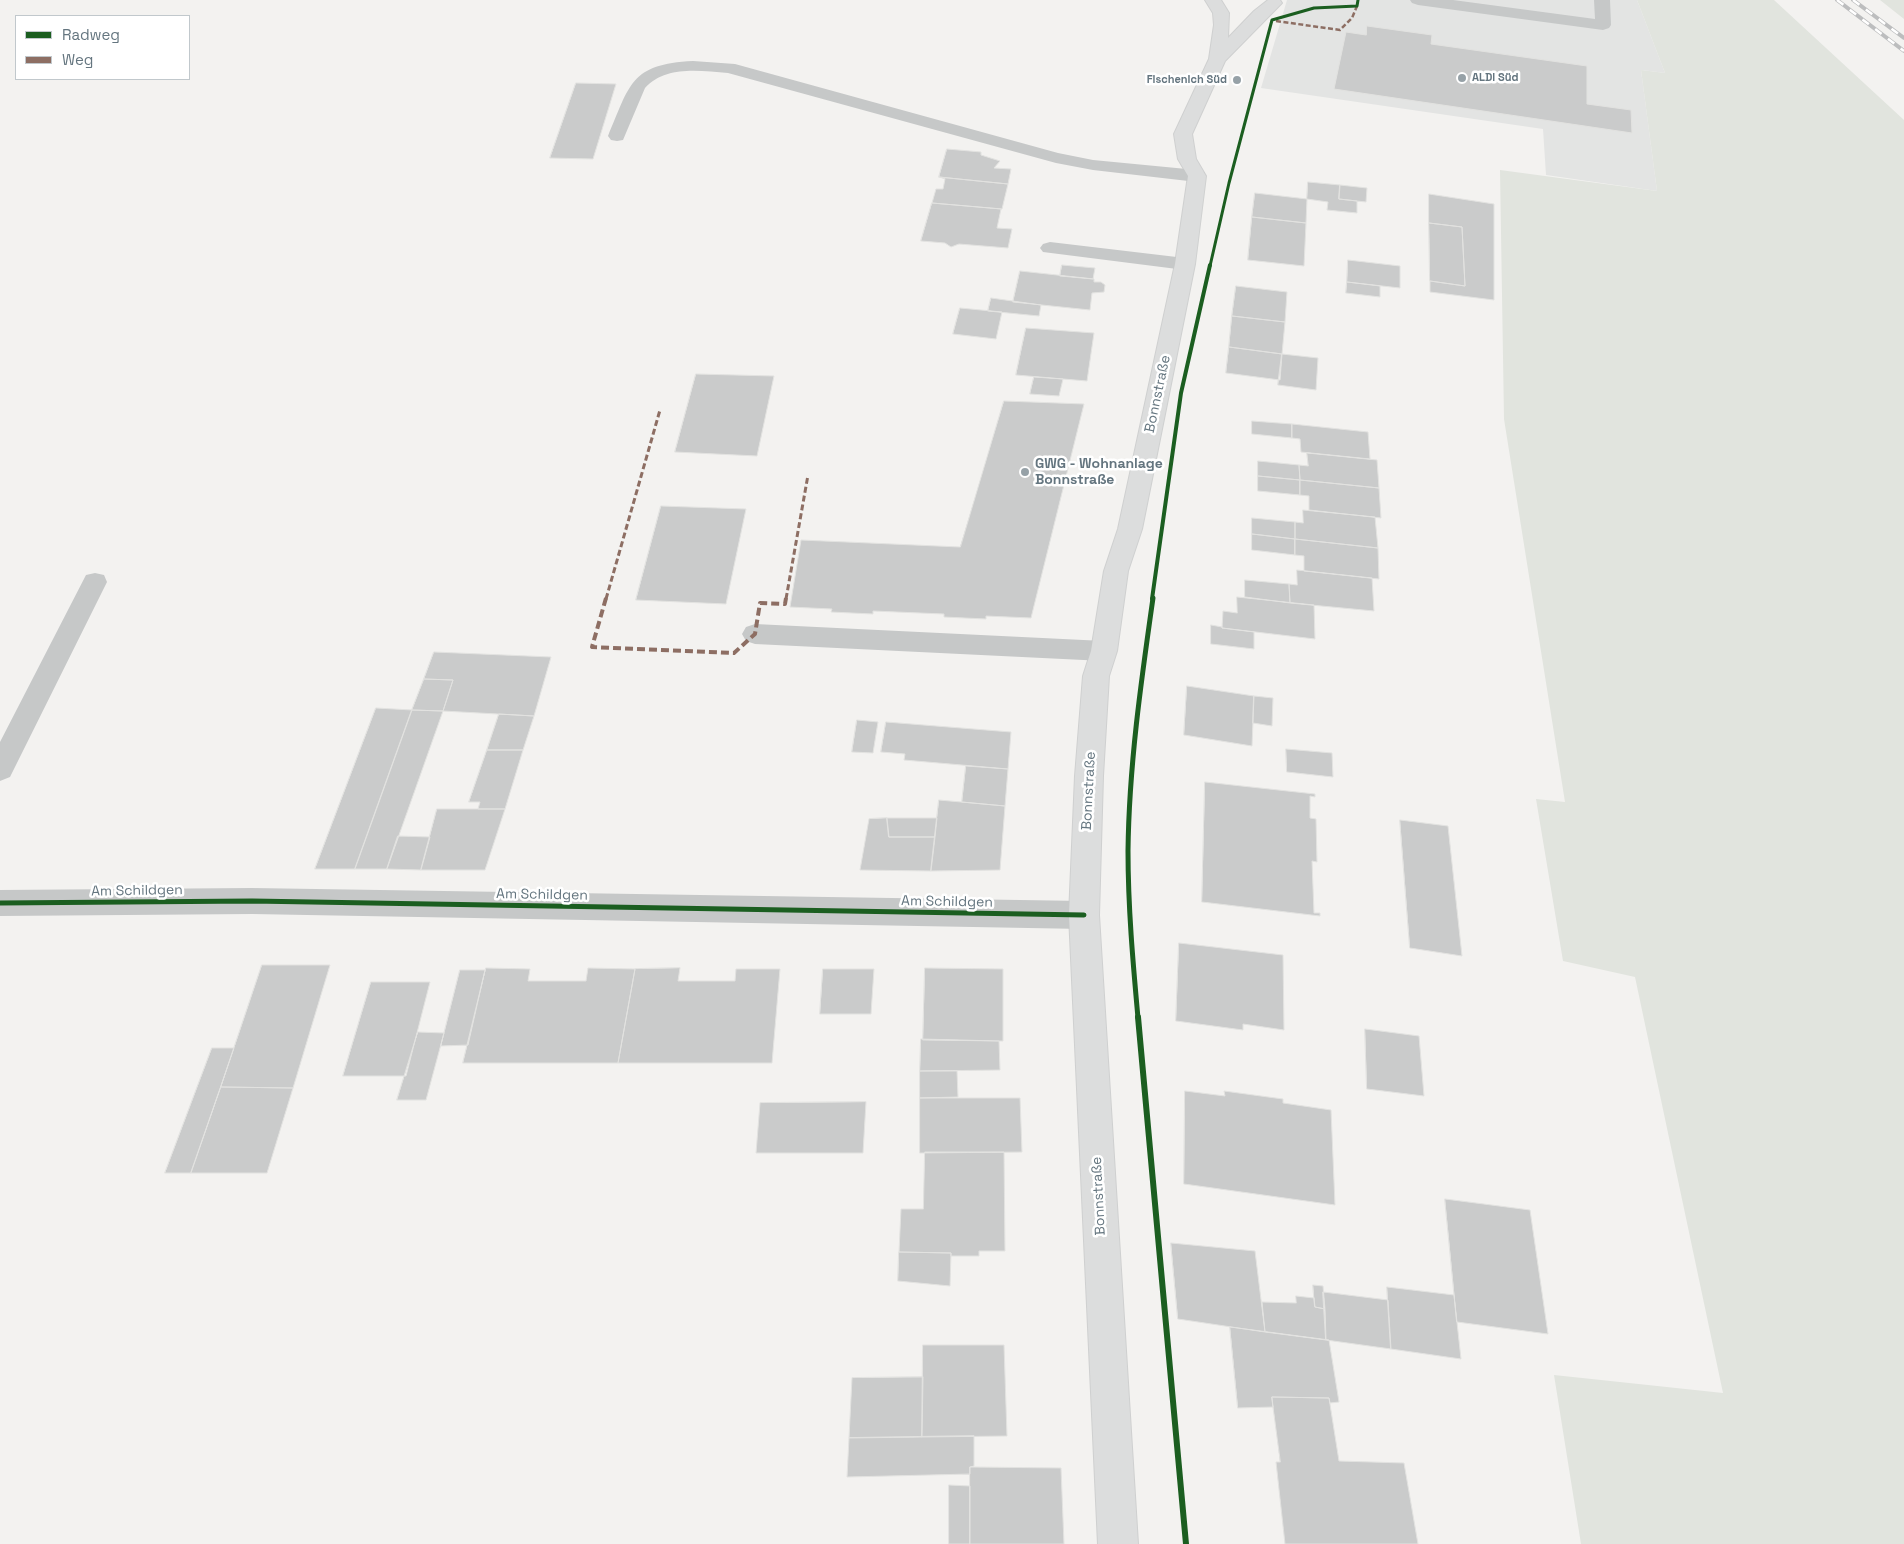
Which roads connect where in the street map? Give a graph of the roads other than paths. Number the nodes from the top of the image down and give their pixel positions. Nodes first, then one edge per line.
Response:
1 (1213, 0) edge
2 (1217, 0) edge
3 (1602, 0) edge
4 (1426, 1) edge
5 (1279, 2) edge
6 (1217, 59) junction
7 (617, 136) dead end
8 (1197, 176) junction
9 (1050, 248) dead end
10 (1184, 264) junction
11 (95, 582) dead end
12 (755, 634) dead end
13 (1104, 650) junction
14 (0, 769) edge
15 (0, 903) edge
16 (1084, 915) junction
17 (1118, 1544) edge

1 - 6 main road
2 - 5 main road
3 - 4 street
5 - 6 main road
6 - 8 main road
7 - 8 street
8 - 10 main road, Bonnstraße
9 - 10 street
10 - 13 main road, Bonnstraße
11 - 14 street
12 - 13 street
13 - 16 main road, Bonnstraße
15 - 16 street, Am Schildgen
16 - 17 main road, Bonnstraße

